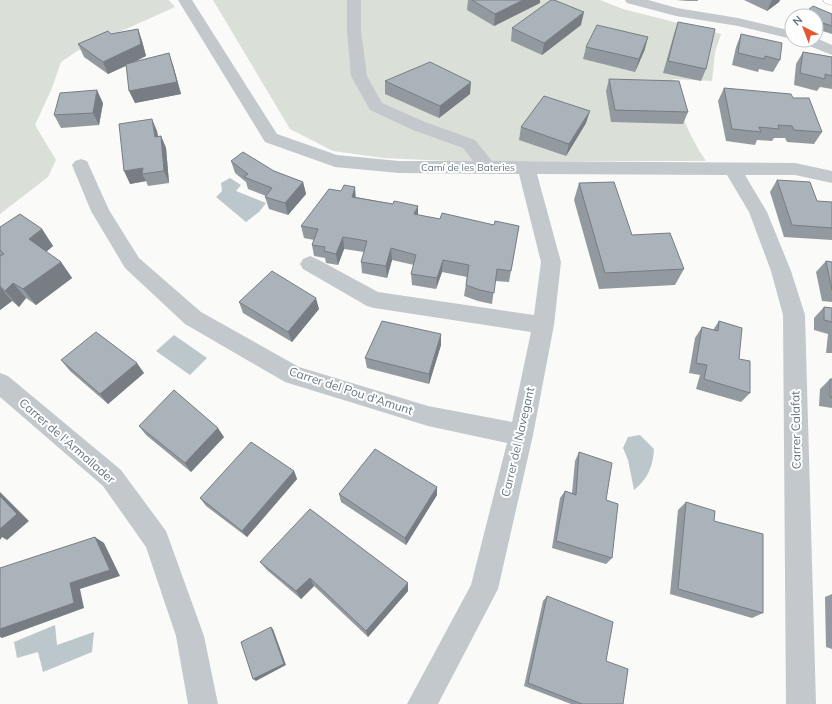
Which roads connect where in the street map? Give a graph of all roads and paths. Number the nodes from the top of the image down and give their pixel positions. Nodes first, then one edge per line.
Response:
1 (185, 0) edge
2 (354, 0) edge
3 (632, 0) edge
4 (784, 33) edge
5 (81, 165) dead end
6 (487, 167) junction
7 (526, 168) junction
8 (732, 168) junction
9 (832, 177) edge
10 (310, 264) dead end
11 (543, 325) junction
12 (0, 382) edge
13 (521, 435) junction
14 (203, 704) edge
15 (422, 704) edge
16 (801, 704) edge

1 - 6 street, Camí de les Bateries
2 - 6 street
3 - 4 street
5 - 13 street, Carrer del Pou d'Amunt
6 - 7 street, Camí de les Bateries
7 - 8 street, Camí de les Bateries
7 - 11 street, Carrer del Navegant
8 - 9 street, Camí de les Bateries
8 - 16 street, Carrer Calafat
10 - 11 street
11 - 13 street, Carrer del Navegant
12 - 14 street, Carrer de l'Armallader
13 - 15 street, Carrer del Navegant

